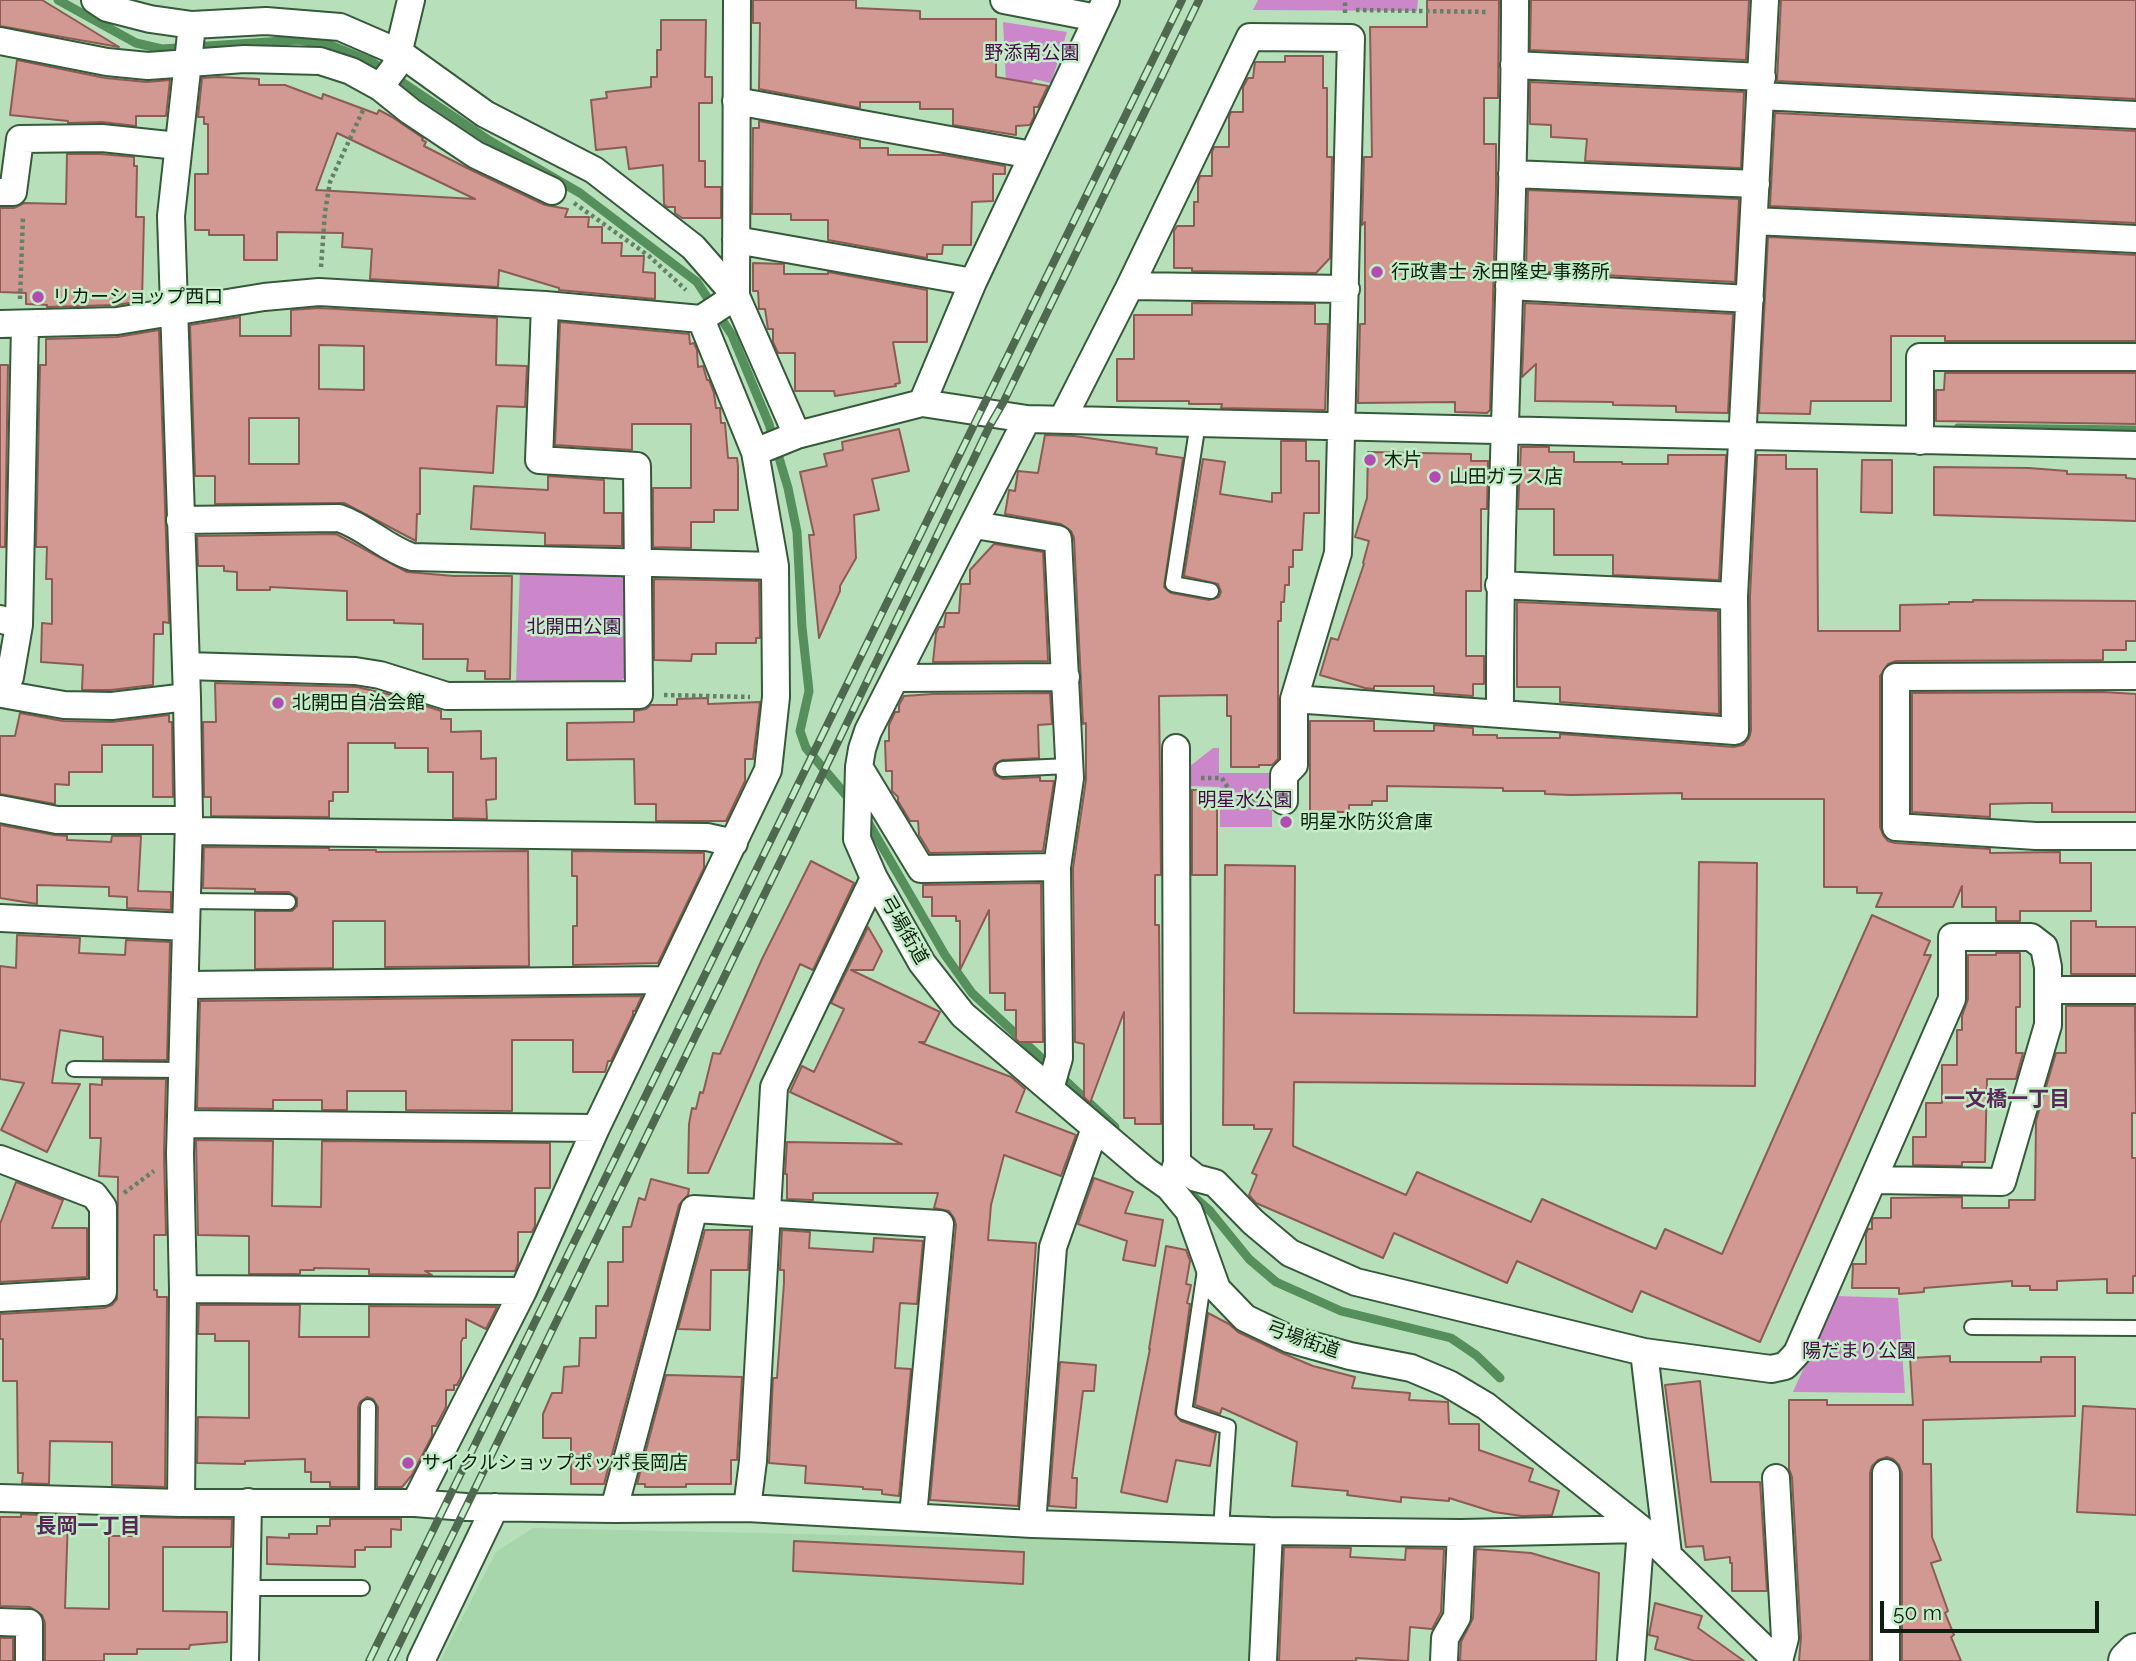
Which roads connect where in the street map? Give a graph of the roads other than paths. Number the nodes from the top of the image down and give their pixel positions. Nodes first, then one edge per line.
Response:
1 (95, 0) edge
2 (411, 0) edge
3 (737, 0) edge
4 (1004, 0) edge
5 (1765, 0) edge
6 (1515, 6) edge
7 (1102, 9) edge
8 (0, 41) edge
9 (190, 45) junction
10 (1514, 65) junction
11 (390, 72) junction
12 (1761, 87) junction
13 (736, 101) junction
14 (2136, 115) edge
15 (178, 146) junction
16 (1032, 155) junction
17 (1512, 174) junction
18 (1756, 184) junction
19 (552, 191) road end
20 (7, 192) edge
21 (1754, 221) junction
22 (2136, 239) edge
23 (736, 240) junction
24 (973, 282) junction
25 (1130, 286) junction
26 (1509, 286) junction
27 (1346, 289) junction
28 (1750, 299) junction
29 (545, 305) junction
30 (718, 308) junction
31 (176, 310) junction
32 (15, 324) edge
33 (2136, 357) edge
34 (922, 402) junction
35 (1027, 419) junction
36 (1062, 420) junction
37 (1198, 423) junction
38 (1341, 426) junction
39 (1503, 430) junction
40 (1743, 437) junction
41 (1920, 441) junction
42 (776, 444) junction
43 (2136, 445) edge
44 (180, 520) junction
45 (975, 525) junction
46 (638, 564) junction
47 (775, 566) junction
48 (1499, 585) junction
49 (1211, 591) dead end
50 (1734, 596) junction
51 (10, 622) edge
52 (186, 666) junction
53 (2136, 676) edge
54 (1066, 677) junction
55 (896, 678) junction
56 (1, 696) edge
57 (187, 697) junction
58 (1294, 699) junction
59 (1500, 714) junction
60 (1176, 748) dead end
61 (1069, 766) junction
62 (859, 767) junction
63 (1003, 769) dead end
64 (1284, 802) dead end
65 (0, 809) edge
66 (189, 826) junction
67 (2136, 836) edge
68 (734, 842) junction
69 (1057, 867) junction
70 (874, 878) junction
71 (288, 902) dead end
72 (186, 914) junction
73 (0, 918) edge
74 (667, 980) junction
75 (185, 985) junction
76 (2048, 990) junction
77 (2136, 990) edge
78 (74, 1069) dead end
79 (181, 1070) junction
80 (1049, 1089) junction
81 (181, 1124) junction
82 (596, 1128) junction
83 (1095, 1128) junction
84 (0, 1159) edge
85 (1173, 1175) junction
86 (1874, 1180) junction
87 (767, 1212) junction
88 (1206, 1264) junction
89 (183, 1289) junction
90 (523, 1291) junction
91 (0, 1298) edge
92 (1972, 1327) dead end
93 (2136, 1328) edge
94 (1644, 1352) junction
95 (368, 1407) dead end
96 (1886, 1472) dead end
97 (1776, 1478) dead end
98 (0, 1498) edge
99 (248, 1502) junction
100 (181, 1503) junction
101 (368, 1503) junction
102 (415, 1503) junction
103 (495, 1507) junction
104 (747, 1508) junction
105 (614, 1509) junction
106 (913, 1516) junction
107 (1032, 1524) junction
108 (1221, 1529) junction
109 (1641, 1529) junction
110 (1269, 1531) junction
111 (1461, 1534) junction
112 (1668, 1554) junction
113 (246, 1588) junction
114 (362, 1588) dead end
115 (0, 1622) edge
116 (2136, 1653) edge
117 (29, 1661) edge
118 (245, 1661) edge
119 (421, 1661) edge
120 (1263, 1661) edge
121 (1444, 1661) edge
122 (1631, 1661) edge
123 (1778, 1661) edge
124 (1886, 1661) edge
125 (2128, 1661) edge

1 - 9 street
2 - 11 street
3 - 13 street
4 - 7 street
5 - 12 street
6 - 10 street
7 - 16 street
8 - 9 street
9 - 11 street
9 - 11 street
9 - 15 street
10 - 12 street
10 - 17 street
11 - 19 street
11 - 30 street
12 - 14 street
12 - 18 street
13 - 16 street
13 - 23 street
15 - 20 street
15 - 31 street
16 - 24 street
17 - 18 street
17 - 26 street
18 - 21 street
21 - 22 street
21 - 28 street
23 - 24 street
23 - 30 street
24 - 34 street
25 - 27 street
25 - 27 street
25 - 36 street
26 - 28 street
26 - 39 street
27 - 38 street
28 - 40 street
29 - 30 street
29 - 31 street
29 - 46 street
30 - 42 street
30 - 42 street
31 - 32 street
31 - 44 street
32 - 51 street
33 - 41 street
34 - 35 street
34 - 42 street
35 - 36 street
35 - 45 street
36 - 37 street
37 - 38 street
37 - 49 lane
38 - 39 street
38 - 58 street
39 - 40 street
39 - 48 street
40 - 41 street
40 - 50 street
41 - 43 street
42 - 47 street
44 - 46 street
44 - 52 street
45 - 54 street
45 - 55 street
46 - 47 street
46 - 52 street
47 - 68 street
48 - 50 street
48 - 59 street
50 - 59 street
51 - 56 street
52 - 57 street
53 - 67 street
54 - 55 street
54 - 61 street
55 - 62 street
56 - 57 street
57 - 66 street
58 - 59 street
58 - 64 street
60 - 85 street
61 - 63 lane
61 - 69 street
62 - 69 street
62 - 70 street, 弓場街道
65 - 66 street
66 - 68 street
66 - 72 street
68 - 74 street
69 - 80 street
70 - 80 street, 弓場街道
70 - 87 street
71 - 72 lane
72 - 73 street
72 - 75 street
74 - 75 street
74 - 82 street
75 - 79 street
76 - 77 street
76 - 86 street
76 - 86 street
78 - 79 lane
79 - 81 street
80 - 83 street, 弓場街道
81 - 82 street
81 - 89 street
82 - 90 street
83 - 85 street, 弓場街道
83 - 107 street
84 - 91 street
85 - 88 street, 弓場街道
85 - 94 street
86 - 94 street
87 - 104 street
87 - 105 street
87 - 106 street
88 - 108 lane
88 - 109 street, 弓場街道
89 - 90 street
89 - 100 street
90 - 102 street
92 - 93 lane
94 - 112 street
95 - 101 lane
96 - 124 street
97 - 123 street
98 - 100 street
99 - 100 street
99 - 101 street
99 - 113 street
101 - 102 street
102 - 103 street
103 - 105 street
103 - 119 street
104 - 105 street
104 - 106 street
106 - 107 street
107 - 108 street
108 - 110 street
109 - 111 street
109 - 112 street, 弓場街道
109 - 122 street
110 - 111 street
110 - 120 street
111 - 121 street
112 - 123 street, 弓場街道
113 - 114 lane
113 - 118 street
115 - 117 street
116 - 125 main road

